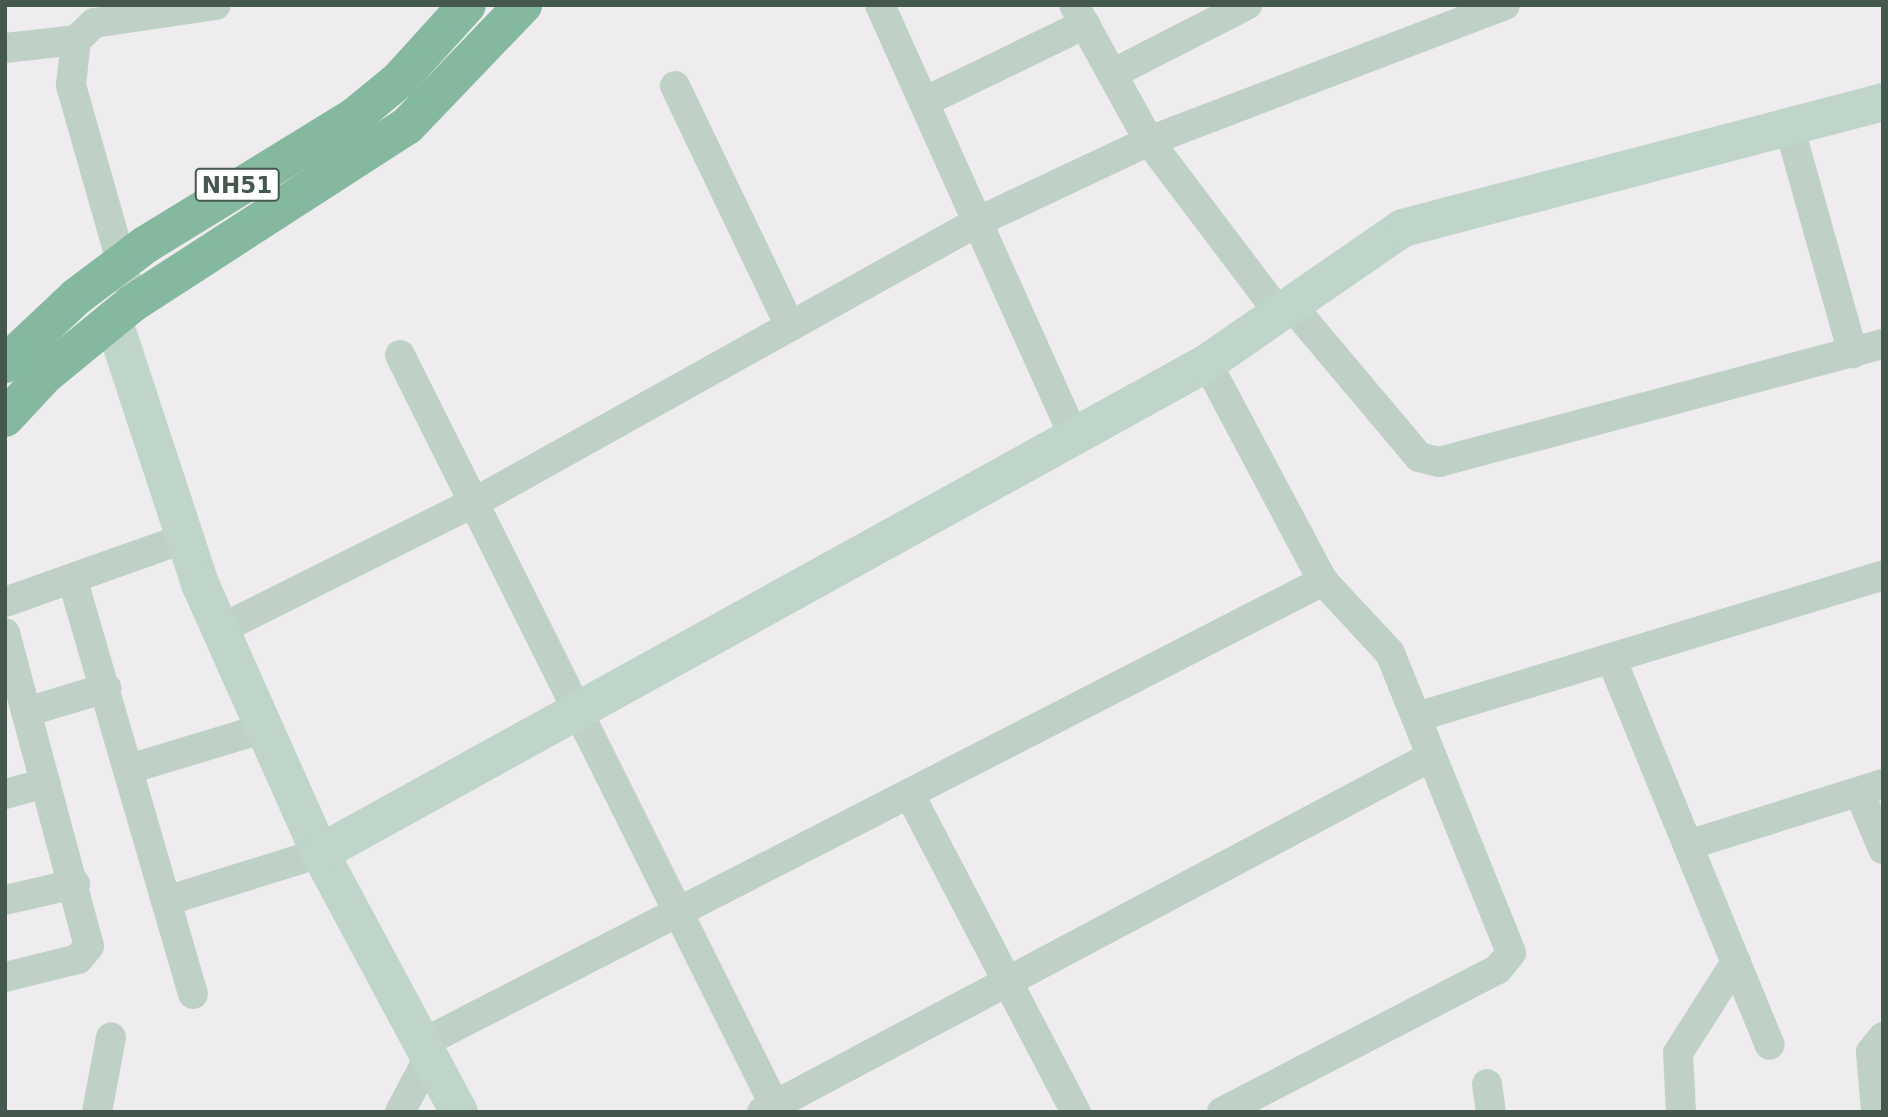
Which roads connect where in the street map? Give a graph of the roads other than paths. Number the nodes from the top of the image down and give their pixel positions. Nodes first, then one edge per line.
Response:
1 (216, 5) edge
2 (467, 5) edge
3 (523, 5) edge
4 (880, 5) edge
5 (1247, 5) edge
6 (1505, 5) edge
7 (116, 13) edge
8 (1079, 15) edge
9 (76, 40) junction
10 (5, 48) edge
11 (1112, 74) junction
12 (675, 86) dead end
13 (924, 102) junction
14 (1883, 102) edge
15 (1789, 127) junction
16 (1149, 141) junction
17 (979, 221) junction
18 (121, 262) junction
19 (1285, 309) junction
20 (123, 311) junction
21 (790, 326) junction
22 (1883, 344) edge
23 (1853, 353) junction
24 (400, 355) dead end
25 (1206, 363) junction
26 (5, 364) edge
27 (5, 418) edge
28 (1074, 437) junction
29 (475, 502) junction
30 (186, 538) junction
31 (1883, 575) edge
32 (73, 581) junction
33 (1323, 581) junction
34 (5, 602) edge
35 (221, 629) junction
36 (5, 634) edge
37 (1611, 658) junction
38 (106, 688) junction
39 (582, 709) junction
40 (26, 712) junction
41 (1417, 717) junction
42 (265, 728) junction
43 (1428, 758) junction
44 (129, 769) junction
45 (46, 783) junction
46 (1871, 788) edge
47 (5, 794) edge
48 (910, 795) junction
49 (1688, 845) junction
50 (1883, 849) edge
51 (320, 853) junction
52 (75, 884) junction
53 (5, 900) edge
54 (166, 901) junction
55 (680, 911) junction
56 (1736, 962) junction
57 (5, 977) edge
58 (1010, 984) junction
59 (192, 995) dead end
60 (111, 1037) dead end
61 (1883, 1037) edge
62 (1770, 1045) dead end
63 (426, 1049) junction
64 (1878, 1098) edge
65 (771, 1110) edge
66 (97, 1112) edge
67 (400, 1112) edge
68 (459, 1112) edge
69 (1076, 1112) edge
70 (1223, 1112) edge
71 (1681, 1112) edge

1 - 7 street
2 - 18 highway, NH51
3 - 20 highway, NH51
4 - 13 street
5 - 11 street
6 - 16 street
7 - 9 street
8 - 11 street
8 - 13 street
9 - 10 street
9 - 18 street
11 - 16 street
12 - 21 street
13 - 17 street
14 - 15 street
15 - 19 street
15 - 23 street
16 - 17 street
16 - 19 street
17 - 21 street
17 - 28 street
18 - 20 street
18 - 26 highway, NH51
19 - 23 street
19 - 25 street
20 - 27 highway, NH51
20 - 30 street
21 - 29 street
22 - 23 street
24 - 29 street
25 - 28 street
25 - 33 street
28 - 39 street
29 - 35 street
29 - 39 street
30 - 32 street
30 - 35 street
31 - 37 street
32 - 34 street
32 - 38 street
33 - 41 street
33 - 48 street
35 - 42 street
36 - 40 street
37 - 41 street
37 - 49 street
38 - 40 street
38 - 44 street
39 - 51 street
39 - 55 street
40 - 45 street
41 - 43 street
42 - 44 street
42 - 51 street
43 - 58 street
43 - 70 street
44 - 54 street
45 - 47 street
45 - 52 street
46 - 49 street
46 - 50 street
48 - 55 street
48 - 58 street
49 - 56 street
51 - 54 street
51 - 63 street
52 - 53 street
52 - 57 street
54 - 59 street
55 - 63 street
55 - 65 street
56 - 62 street
56 - 71 street
58 - 65 street
58 - 69 street
60 - 66 street
61 - 64 street
63 - 67 street
63 - 68 street

